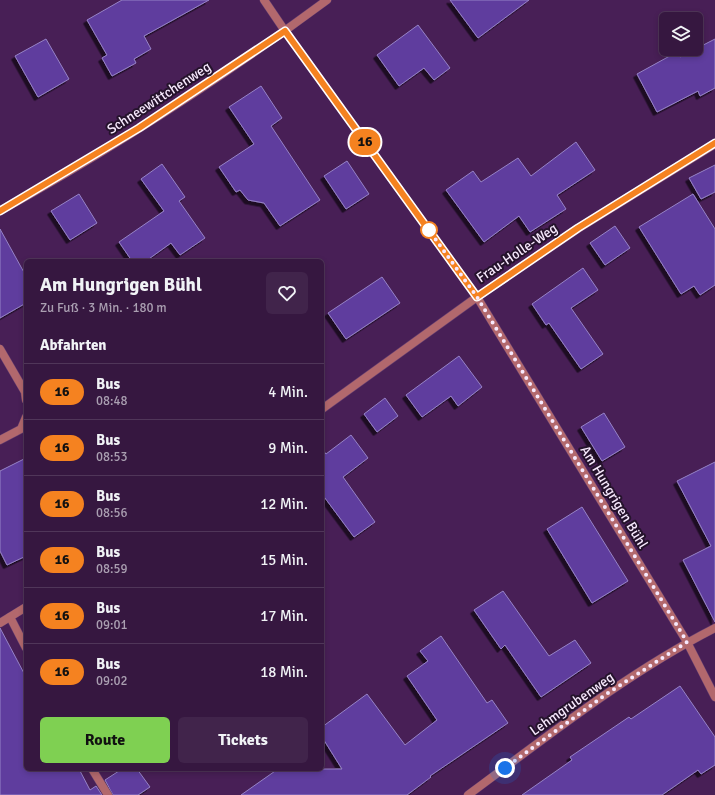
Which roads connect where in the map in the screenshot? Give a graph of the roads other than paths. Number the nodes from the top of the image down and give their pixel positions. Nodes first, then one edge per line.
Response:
1 (264, 0) edge
2 (327, 0) edge
3 (285, 31) junction
4 (715, 144) edge
5 (0, 211) edge
6 (477, 297) junction
7 (0, 349) edge
8 (24, 392) edge
9 (324, 408) edge
10 (24, 422) edge
11 (0, 440) edge
12 (24, 608) edge
13 (10, 617) junction
14 (0, 624) edge
15 (715, 628) edge
16 (687, 642) junction
17 (24, 644) edge
18 (715, 697) edge
19 (93, 771) edge
20 (108, 795) edge
21 (468, 795) edge

1 - 3 street, Am Hungrigen Bühl
2 - 3 street, Schneewittchenweg
3 - 5 street, Schneewittchenweg
3 - 6 street, Am Hungrigen Bühl
4 - 6 street, Frau-Holle-Weg
6 - 9 street, Frau-Holle-Weg
6 - 16 street, Am Hungrigen Bühl
7 - 8 street
10 - 11 street
12 - 13 street
13 - 14 street
13 - 17 street
15 - 16 street, Lehmgrubenweg
16 - 18 street, Am Hungrigen Bühl
16 - 21 street, Lehmgrubenweg
19 - 20 street

